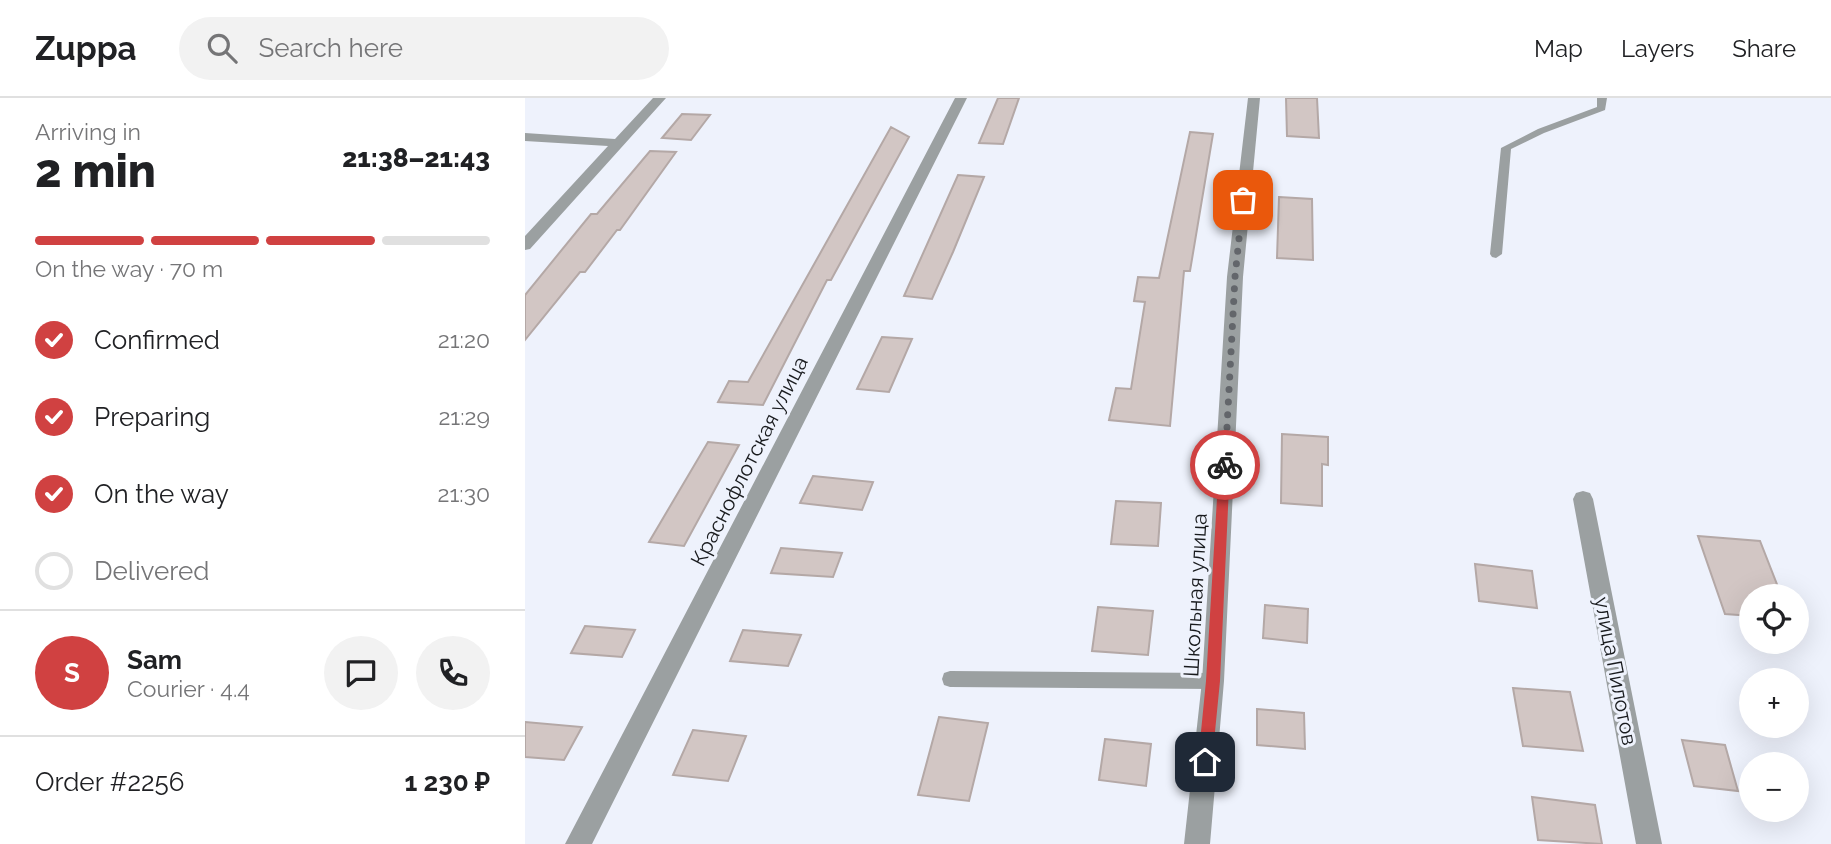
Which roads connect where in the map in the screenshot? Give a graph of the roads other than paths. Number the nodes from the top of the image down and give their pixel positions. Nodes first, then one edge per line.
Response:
1 (660, 98) edge
2 (961, 98) edge
3 (1254, 98) edge
4 (1602, 98) edge
5 (525, 138) edge
6 (618, 144) junction
7 (525, 245) edge
8 (1496, 254) dead end
9 (1583, 499) dead end
10 (950, 679) dead end
11 (1213, 681) junction
12 (578, 844) edge
13 (1197, 844) edge
14 (1649, 844) edge

1 - 6 street
2 - 12 street, Краснофлотская улица
3 - 11 street, Школьная улица
4 - 8 lane
5 - 6 street
6 - 7 street
9 - 14 street, улица Пилотов
10 - 11 lane
11 - 13 street, Школьная улица

